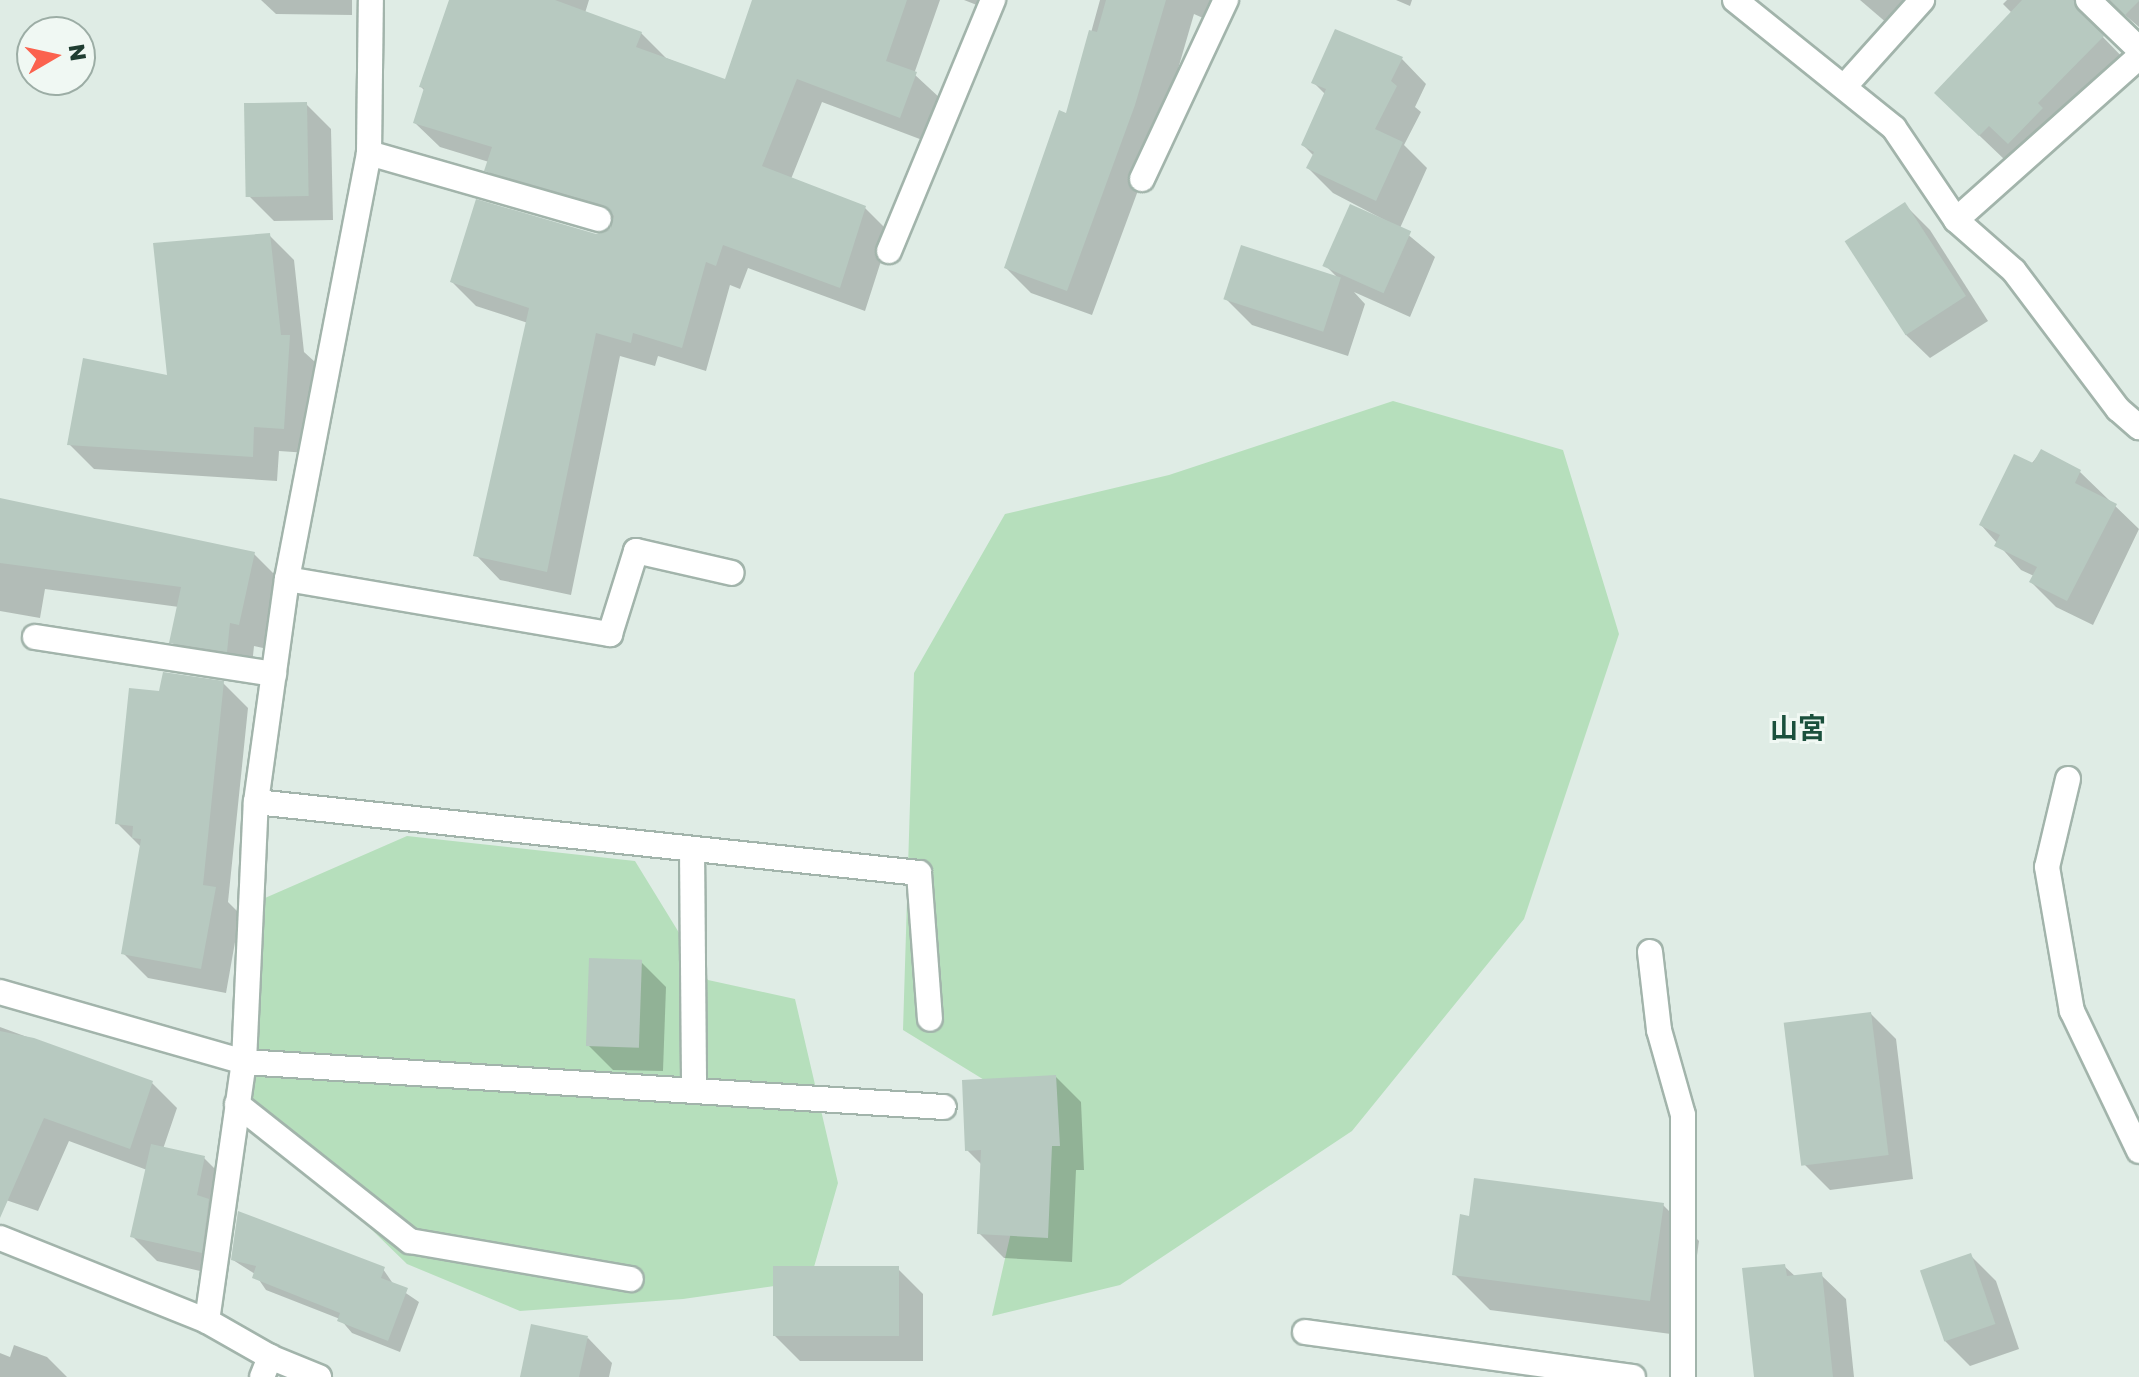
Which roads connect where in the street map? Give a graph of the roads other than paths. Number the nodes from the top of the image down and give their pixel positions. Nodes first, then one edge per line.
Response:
1 (371, 0) edge
2 (993, 0) edge
3 (1226, 0) edge
4 (1735, 0) edge
5 (1922, 0) edge
6 (2088, 0) edge
7 (2139, 49) edge
8 (2139, 57) edge
9 (1844, 87) junction
10 (369, 153) junction
11 (1142, 179) dead end
12 (599, 219) dead end
13 (1956, 220) junction
14 (889, 251) dead end
15 (2139, 427) edge
16 (732, 573) dead end
17 (287, 579) junction
18 (35, 637) dead end
19 (274, 674) junction
20 (2068, 779) dead end
21 (256, 802) junction
22 (692, 849) junction
23 (1650, 952) dead end
24 (0, 992) edge
25 (930, 1019) dead end
26 (244, 1062) junction
27 (694, 1091) junction
28 (237, 1104) junction
29 (944, 1107) dead end
30 (2139, 1151) edge
31 (0, 1238) edge
32 (631, 1279) dead end
33 (207, 1321) junction
34 (1305, 1332) dead end
35 (266, 1367) edge
36 (319, 1377) edge
37 (1633, 1377) edge
38 (1683, 1377) edge

1 - 10 street
2 - 14 street
3 - 11 street
4 - 9 street
5 - 9 street
6 - 7 street
8 - 13 street
9 - 13 street
10 - 12 street
10 - 17 street
13 - 15 street
16 - 17 street
17 - 19 street
18 - 19 street
19 - 21 street
20 - 30 street
21 - 22 street
21 - 26 street
22 - 25 street
22 - 27 street
23 - 38 street
24 - 26 street
26 - 27 street
26 - 28 street
27 - 29 street
28 - 32 street
28 - 33 street
31 - 33 street
33 - 35 street
34 - 37 street
35 - 36 street

